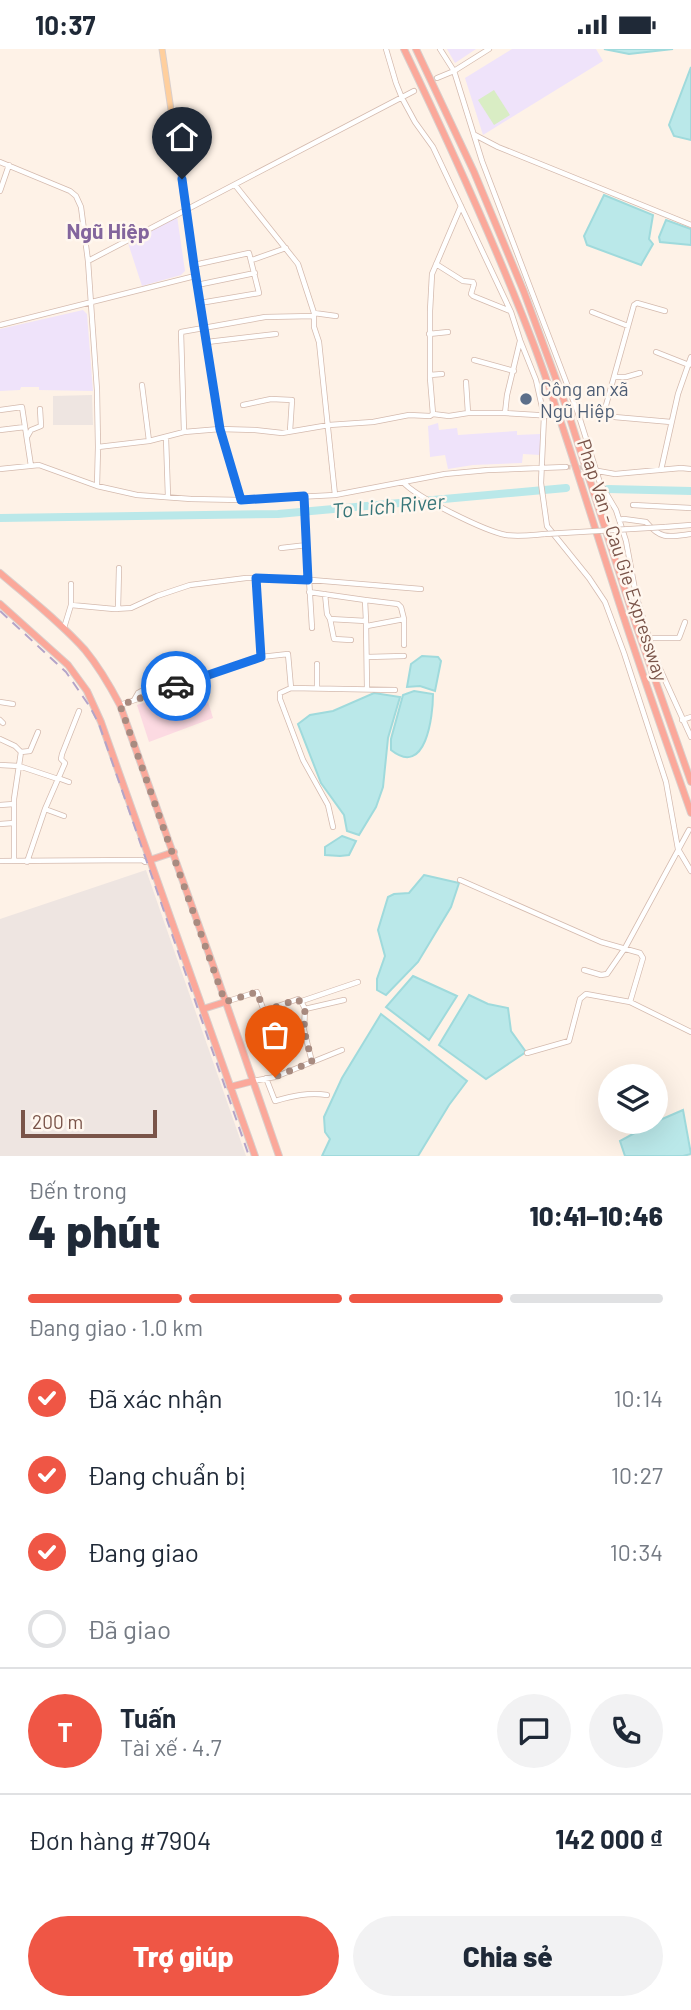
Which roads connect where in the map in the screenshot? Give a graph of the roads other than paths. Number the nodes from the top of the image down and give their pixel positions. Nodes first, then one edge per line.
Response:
1 (162, 49) edge
2 (386, 49) edge
3 (404, 49) edge
4 (416, 49) edge
5 (440, 49) edge
6 (489, 49) edge
7 (454, 71) junction
8 (437, 78) dead end
9 (414, 91) dead end
10 (402, 98) junction
11 (474, 135) junction
12 (0, 162) edge
13 (9, 166) junction
14 (235, 185) junction
15 (0, 190) edge
16 (462, 205) junction
17 (186, 210) junction
18 (691, 225) edge
19 (286, 248) junction
20 (252, 260) junction
21 (88, 261) junction
22 (436, 264) junction
23 (194, 265) junction
24 (255, 273) junction
25 (195, 277) junction
26 (197, 285) junction
27 (91, 303) junction
28 (200, 303) junction
29 (665, 311) dead end
30 (512, 312) junction
31 (592, 312) dead end
32 (314, 315) junction
33 (336, 316) dead end
34 (0, 325) edge
35 (628, 326) junction
36 (204, 328) junction
37 (447, 332) dead end
38 (276, 334) dead end
39 (429, 334) junction
40 (520, 340) junction
41 (207, 342) junction
42 (656, 352) dead end
43 (691, 357) edge
44 (474, 360) dead end
45 (690, 365) edge
46 (514, 371) junction
47 (640, 373) dead end
48 (430, 375) junction
49 (442, 375) dead end
50 (615, 377) junction
51 (466, 382) dead end
52 (142, 385) dead end
53 (243, 405) dead end
54 (40, 409) dead end
55 (0, 410) edge
56 (468, 413) junction
57 (505, 413) junction
58 (433, 414) junction
59 (544, 416) junction
60 (553, 416) tunnel mouth
61 (671, 422) junction
62 (329, 425) junction
63 (25, 427) junction
64 (220, 429) junction
65 (0, 430) edge
66 (290, 431) junction
67 (184, 432) junction
68 (26, 437) junction
69 (166, 438) junction
70 (149, 441) junction
71 (99, 447) junction
72 (31, 465) junction
73 (0, 469) edge
74 (541, 469) junction
75 (566, 469) tunnel mouth
76 (691, 469) edge
77 (595, 470) junction
78 (661, 470) junction
79 (402, 482) junction
80 (97, 487) junction
81 (335, 495) junction
82 (168, 497) junction
83 (304, 499) junction
84 (241, 500) junction
85 (633, 505) dead end
86 (691, 507) edge
87 (619, 520) junction
88 (691, 525) edge
89 (691, 534) edge
90 (307, 545) junction
91 (281, 548) dead end
92 (119, 568) dead end
93 (0, 573) edge
94 (256, 578) junction
95 (308, 580) junction
96 (71, 584) dead end
97 (421, 589) dead end
98 (309, 592) junction
99 (325, 594) junction
100 (365, 600) junction
101 (0, 604) edge
102 (71, 605) junction
103 (118, 609) junction
104 (330, 619) junction
105 (404, 619) junction
106 (685, 622) dead end
107 (367, 623) junction
108 (312, 628) dead end
109 (63, 629) junction
110 (649, 637) junction
111 (351, 640) dead end
112 (404, 645) dead end
113 (404, 656) dead end
114 (261, 657) junction
115 (367, 657) junction
116 (317, 664) dead end
117 (186, 667) dead end
118 (291, 688) junction
119 (317, 688) junction
120 (367, 689) junction
121 (396, 690) dead end
122 (133, 701) junction
123 (0, 702) edge
124 (13, 704) dead end
125 (120, 705) junction
126 (79, 711) dead end
127 (691, 717) edge
128 (682, 720) junction
129 (38, 732) dead end
130 (691, 737) edge
131 (0, 739) edge
132 (21, 752) junction
133 (0, 765) edge
134 (19, 766) junction
135 (58, 778) junction
136 (69, 782) dead end
137 (691, 782) edge
138 (14, 804) junction
139 (0, 805) edge
140 (45, 809) junction
141 (691, 813) edge
142 (64, 816) dead end
143 (14, 823) junction
144 (0, 824) edge
145 (332, 827) dead end
146 (689, 830) dead end
147 (678, 849) junction
148 (174, 852) junction
149 (14, 860) junction
150 (150, 860) junction
151 (0, 861) edge
152 (27, 862) junction
153 (691, 871) edge
154 (460, 880) dead end
155 (625, 949) junction
156 (584, 970) dead end
157 (358, 982) dead end
158 (344, 1000) dead end
159 (301, 1001) junction
160 (225, 1002) junction
161 (630, 1002) junction
162 (203, 1009) junction
163 (305, 1009) junction
164 (304, 1030) junction
165 (691, 1032) edge
166 (275, 1039) dead end
167 (342, 1050) dead end
168 (527, 1053) dead end
169 (312, 1062) junction
170 (266, 1078) junction
171 (253, 1081) junction
172 (230, 1087) junction
173 (327, 1095) dead end
174 (255, 1156) edge
175 (279, 1156) edge

1 - 17 main road
2 - 10 street
3 - 141 highway, Phap Van - Cau Gie Expressway
4 - 137 highway, Phap Van - Cau Gie Expressway
5 - 7 street
6 - 7 street
7 - 8 street
7 - 11 street
9 - 10 street
10 - 14 street
10 - 16 street
11 - 18 street
11 - 77 street
12 - 13 street
13 - 15 street
13 - 21 street
14 - 17 street
14 - 19 street
16 - 22 street
16 - 30 street
17 - 21 street
17 - 23 main road
19 - 20 street
19 - 32 street
20 - 23 street
20 - 24 street
21 - 27 street
22 - 30 street
22 - 39 street
23 - 25 main road
24 - 26 street
24 - 28 street
25 - 26 main road
25 - 27 street
26 - 28 main road
27 - 34 street
27 - 71 street
28 - 36 main road
29 - 35 street
30 - 40 street
31 - 35 street
32 - 33 street
32 - 36 street
32 - 62 street
35 - 50 street
36 - 41 main road
36 - 67 street
37 - 39 street
38 - 41 street
39 - 48 street
40 - 46 street
40 - 59 street
41 - 64 main road
42 - 45 street
43 - 45 street
44 - 46 street
45 - 61 street
46 - 57 street
47 - 50 street
48 - 49 street
48 - 58 street
50 - 61 street
51 - 56 street
52 - 70 street
53 - 66 street
54 - 68 street
55 - 63 street
56 - 57 street
56 - 58 street
57 - 59 street
58 - 62 street
59 - 60 street
59 - 74 street
61 - 78 street
62 - 66 street
62 - 81 street
63 - 65 street
63 - 68 street
64 - 66 street
64 - 67 street
64 - 84 main road
67 - 69 street
68 - 72 street
69 - 70 street
69 - 82 street
70 - 71 street
71 - 80 street
72 - 73 street
72 - 80 street
74 - 75 street
74 - 79 street
74 - 147 street
76 - 78 street
77 - 78 street
77 - 87 street
79 - 81 street
79 - 88 street, bridge
80 - 82 street
81 - 83 street
82 - 84 street
83 - 84 street
83 - 90 street
85 - 86 street
87 - 89 street
87 - 110 street
90 - 91 street
90 - 95 street
92 - 103 street
93 - 109 highway
94 - 95 street
94 - 103 street
94 - 114 street
95 - 97 street
95 - 98 street
96 - 102 street
98 - 99 street
98 - 108 street
99 - 100 street
99 - 104 street
100 - 105 street
100 - 107 street
101 - 150 highway
102 - 103 street
102 - 109 street
104 - 107 street
104 - 111 street
105 - 107 street
105 - 112 street
106 - 110 street
107 - 115 street
109 - 125 highway
110 - 128 street
113 - 115 street
114 - 118 street
114 - 122 street
115 - 120 street
116 - 119 street
117 - 122 street
118 - 119 street
118 - 145 street
119 - 120 street
120 - 121 street
122 - 125 street
123 - 124 street
125 - 148 highway
126 - 135 street
127 - 128 street
128 - 130 street
129 - 132 street
131 - 132 street
132 - 134 street
133 - 134 street
134 - 135 street
134 - 138 street
135 - 136 street
135 - 140 street
138 - 139 street
138 - 143 street
140 - 142 street
140 - 152 street
143 - 144 street
143 - 149 street
146 - 147 street
147 - 153 street
147 - 155 street
148 - 150 highway
148 - 160 highway
149 - 151 street
149 - 152 street
150 - 152 street
150 - 162 highway
154 - 155 street
155 - 156 street
155 - 161 street
157 - 159 street
158 - 163 street
159 - 160 street
159 - 163 street
160 - 162 highway
160 - 171 highway
161 - 165 street
161 - 168 street
162 - 172 highway
163 - 164 street
164 - 166 street
164 - 169 street
167 - 169 street
169 - 170 street
170 - 171 street
170 - 173 street
171 - 172 highway
171 - 175 highway
172 - 174 highway

